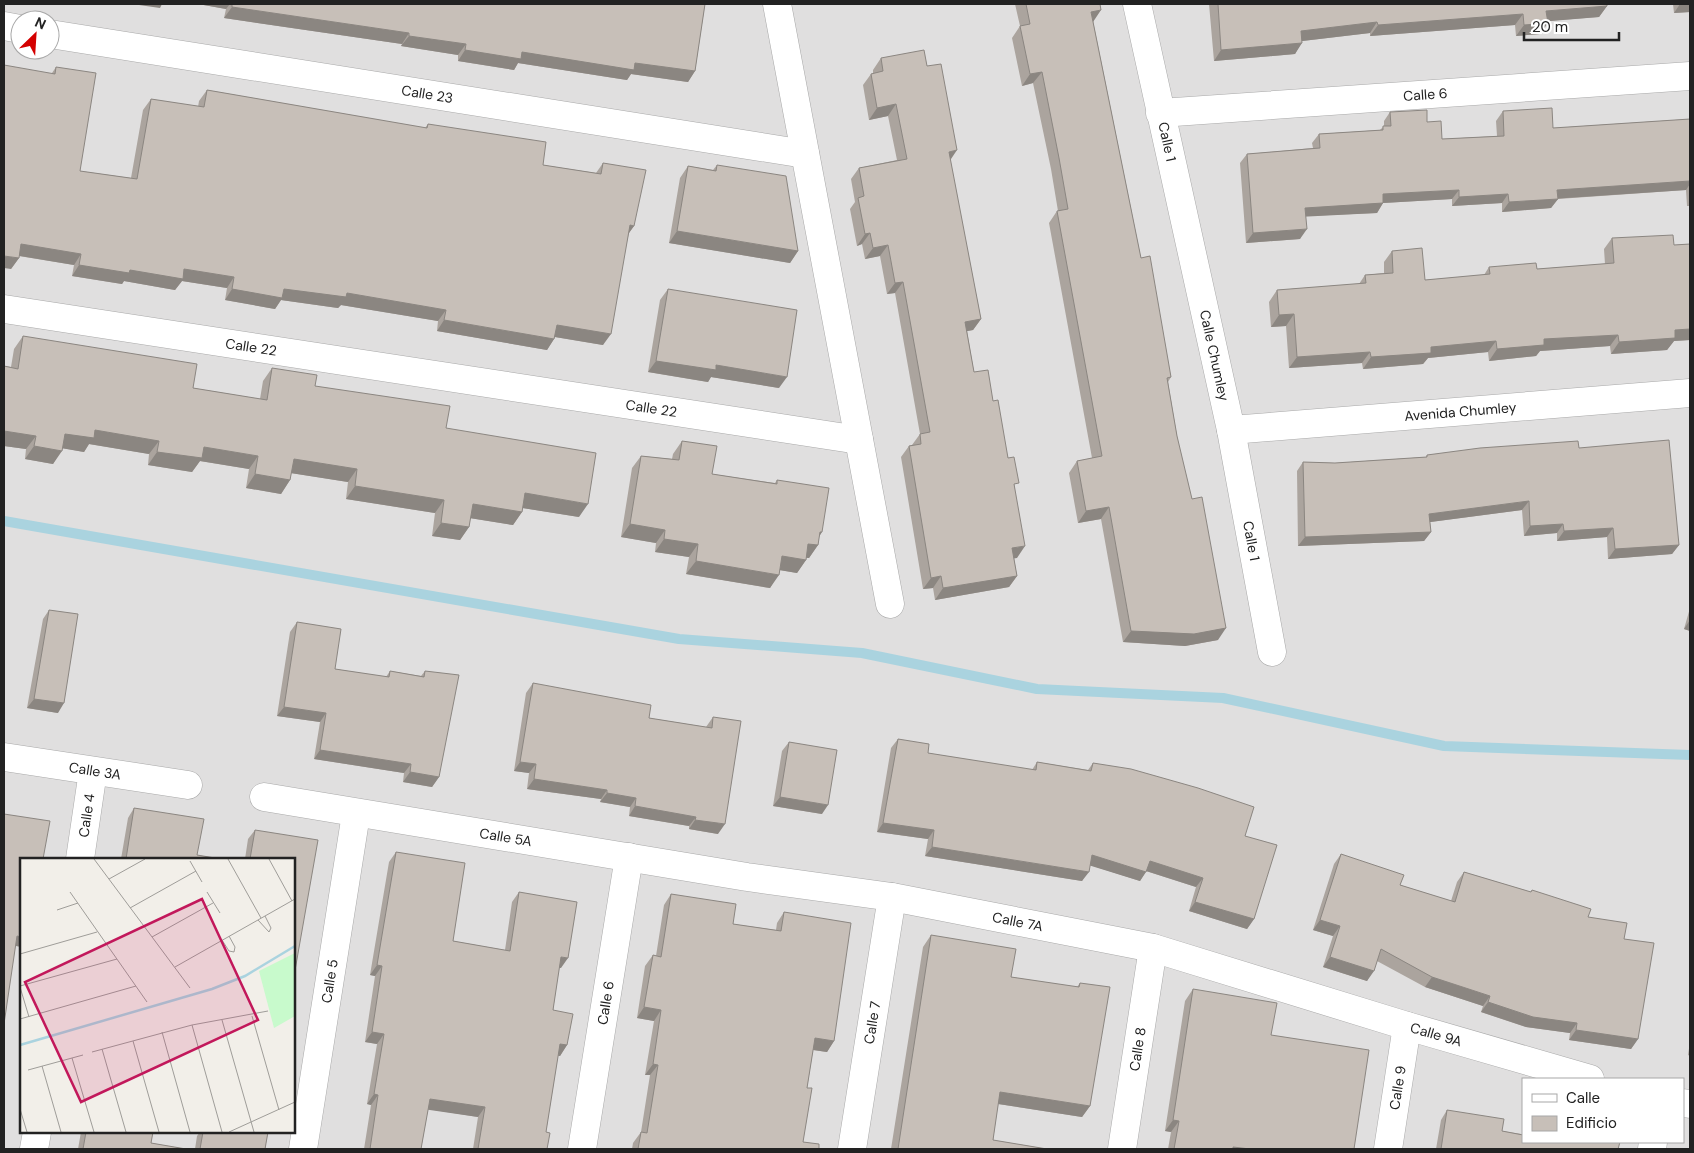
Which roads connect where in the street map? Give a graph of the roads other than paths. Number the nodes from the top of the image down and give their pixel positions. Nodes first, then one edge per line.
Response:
1 (777, 4) edge
2 (1138, 4) edge
3 (60, 36) edge
4 (1690, 76) edge
5 (1160, 113) junction
6 (805, 154) junction
7 (1198, 281) joint
8 (4, 309) edge
9 (1690, 393) edge
10 (1231, 430) junction
11 (859, 440) junction
12 (890, 604) dead end
13 (1272, 652) dead end
14 (4, 757) edge
15 (93, 771) junction
16 (188, 785) dead end
17 (264, 797) dead end
18 (356, 814) junction
19 (629, 857) junction
20 (80, 858) edge
21 (747, 878) joint
22 (892, 897) junction
23 (1153, 948) junction
24 (1282, 986) joint
25 (1407, 1026) junction
26 (1587, 1078) edge
27 (37, 1133) edge
28 (34, 1149) edge
29 (303, 1149) edge
30 (582, 1149) edge
31 (852, 1149) edge
32 (1122, 1149) edge
33 (1388, 1149) edge

1 - 6 street
2 - 5 street, Calle 1
3 - 6 street, Calle 23
4 - 5 street, Calle 6
5 - 7 street, Calle 1
6 - 11 street
7 - 10 street, Calle Chumley
8 - 11 street, Calle 22
9 - 10 street, Avenida Chumley
10 - 13 street, Calle 1
11 - 12 street
14 - 15 street, Calle 3A
15 - 16 street, Calle 3A
15 - 20 street, Calle 4
17 - 18 street, Calle 5A
18 - 19 street, Calle 5A
18 - 29 street, Calle 5
19 - 21 street, Calle 5A
19 - 30 street, Calle 6
21 - 22 street, Calle 7A
22 - 23 street, Calle 7A
22 - 31 street, Calle 7
23 - 24 street, Calle 7A
23 - 32 street, Calle 8
24 - 25 street, Calle 9A
25 - 26 street, Calle 9A
25 - 33 street, Calle 9
27 - 28 street

